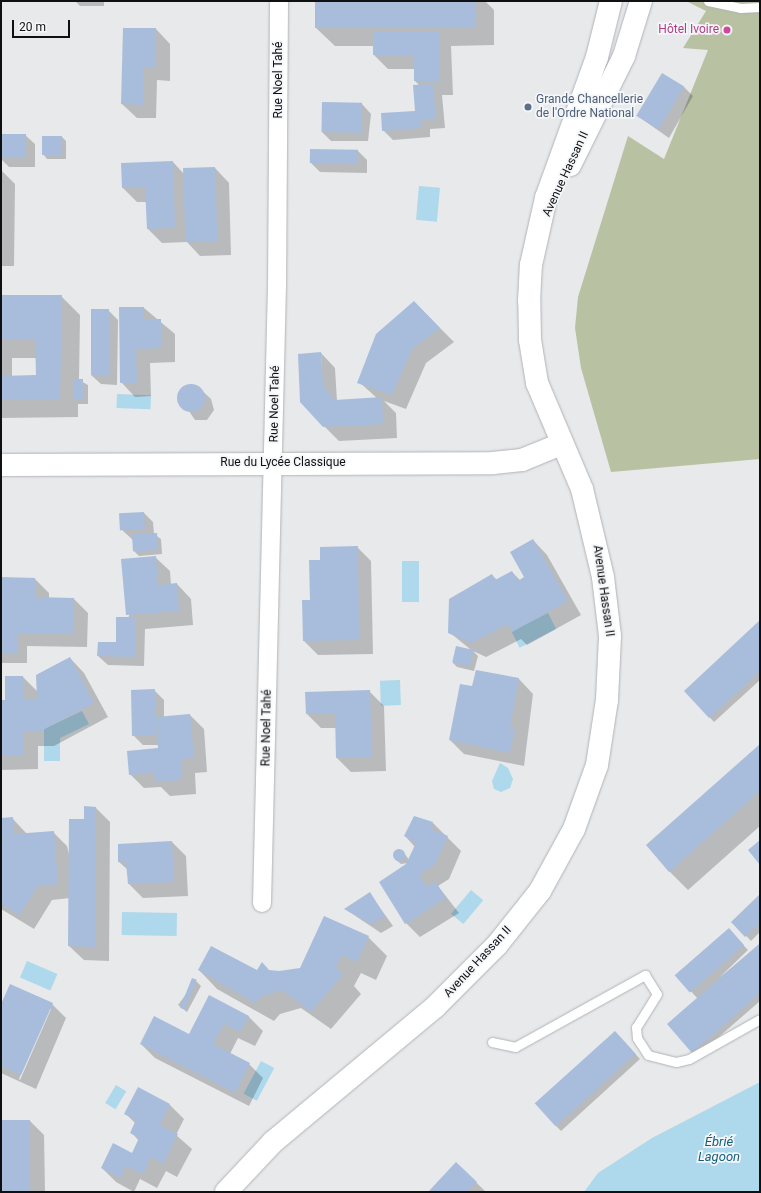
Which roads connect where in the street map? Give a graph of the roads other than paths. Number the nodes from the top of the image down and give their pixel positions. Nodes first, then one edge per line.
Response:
1 (279, 1) edge
2 (611, 1) edge
3 (641, 1) edge
4 (708, 1) edge
5 (760, 7) edge
6 (536, 237) junction
7 (561, 444) junction
8 (273, 462) junction
9 (1, 465) edge
10 (262, 903) dead end
11 (760, 1018) edge
12 (492, 1042) dead end
13 (226, 1192) edge

1 - 8 street, Rue Noel Tahé
2 - 6 street, Avenue Hassan II
3 - 6 street, Avenue Hassan II
4 - 5 lane
6 - 7 street, Avenue Hassan II
7 - 8 street, Rue du Lycée Classique
7 - 13 street, Avenue Hassan II
8 - 9 street, Rue du Lycée Classique
8 - 10 street, Rue Noel Tahé
11 - 12 lane

